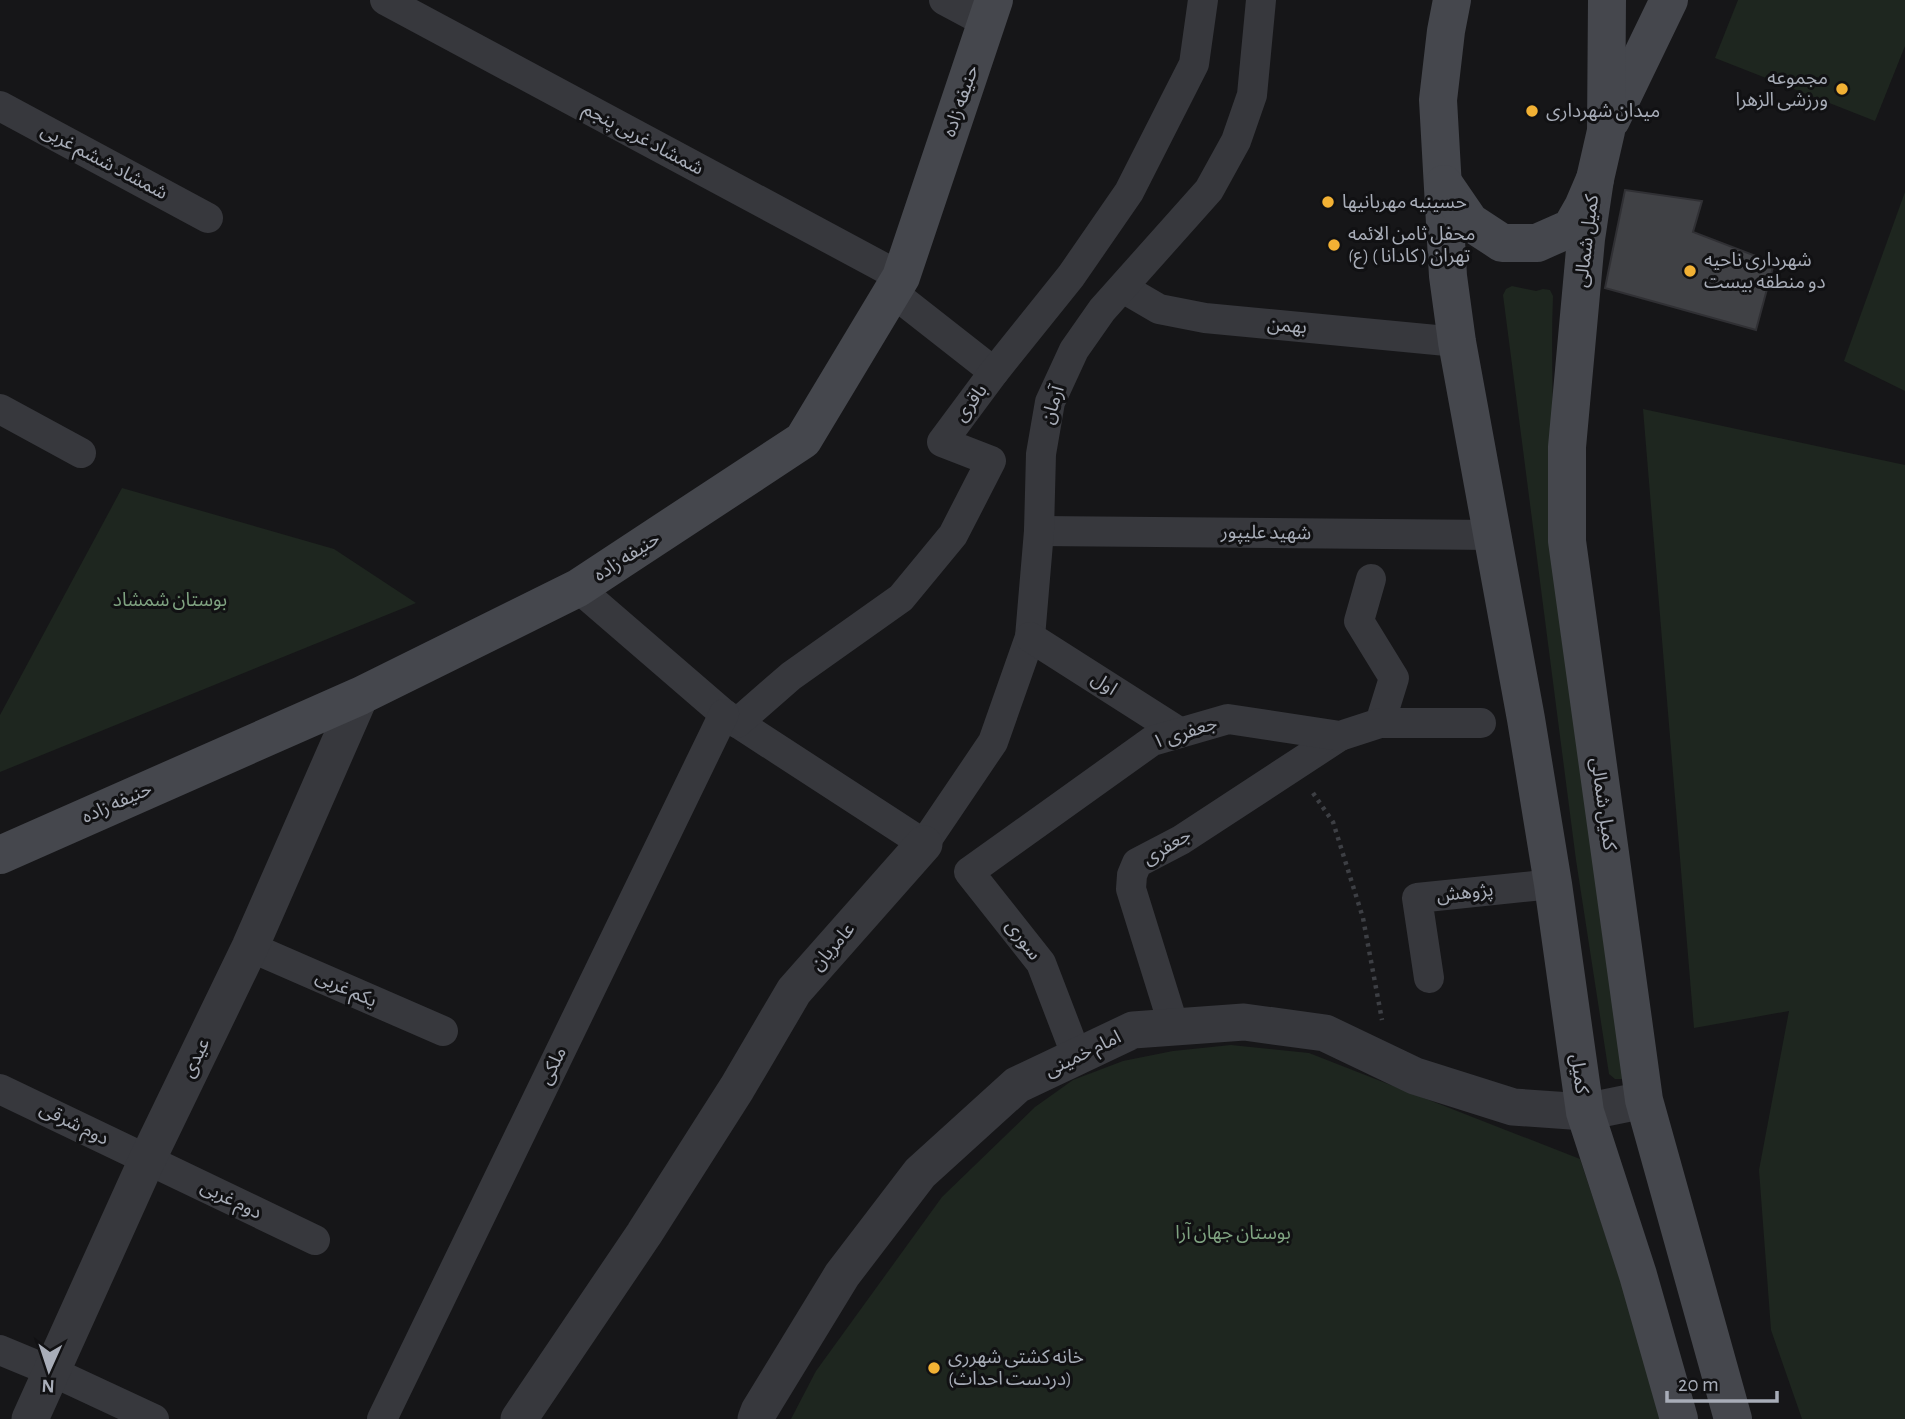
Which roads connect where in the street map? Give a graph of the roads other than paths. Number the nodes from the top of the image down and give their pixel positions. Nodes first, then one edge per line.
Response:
1 (385, 0) edge
2 (944, 0) edge
3 (1203, 0) edge
4 (1261, 0) edge
5 (1452, 0) edge
6 (1607, 0) edge
7 (1669, 0) edge
8 (991, 12) edge
9 (0, 106) edge
10 (1606, 131) junction
11 (1595, 179) junction
12 (1444, 184) junction
13 (208, 218) dead end
14 (896, 285) junction
15 (1123, 288) junction
16 (1457, 342) junction
17 (994, 372) junction
18 (0, 409) edge
19 (81, 453) dead end
20 (1039, 531) junction
21 (1494, 535) junction
22 (1371, 579) dead end
23 (579, 588) junction
24 (1030, 637) junction
25 (360, 696) junction
26 (730, 718) junction
27 (1380, 723) junction
28 (1481, 723) dead end
29 (1179, 732) junction
30 (1340, 736) junction
31 (924, 844) junction
32 (0, 855) edge
33 (969, 872) joint
34 (1552, 884) junction
35 (250, 947) junction
36 (1429, 978) dead end
37 (1174, 1027) junction
38 (443, 1031) dead end
39 (1077, 1057) junction
40 (0, 1089) edge
41 (1644, 1100) junction
42 (1585, 1112) junction
43 (147, 1160) junction
44 (315, 1240) dead end
45 (0, 1350) edge
46 (52, 1372) junction
47 (30, 1419) edge
48 (154, 1419) edge
49 (382, 1419) edge
50 (519, 1419) edge
51 (756, 1419) edge
52 (1679, 1419) edge
53 (1733, 1419) edge

1 - 14 street, شمشاد غربی پنجم
2 - 8 street
3 - 17 street, باقری
4 - 15 street, آرمان
5 - 12 main road
6 - 10 main road
7 - 10 main road
8 - 14 main road, حنیفه زاده
9 - 13 street, شمشاد ششم غربی
10 - 11 main road
11 - 12 main road
11 - 41 main road, کمیل شمالی
12 - 16 main road
14 - 17 street
14 - 23 main road, حنیفه زاده
15 - 16 street, بهمن
15 - 20 street, آرمان
16 - 21 main road
17 - 26 street, باقری
18 - 19 street
20 - 21 street, شهید علیپور
20 - 24 street, آرمان
21 - 34 main road, کمیل
22 - 27 street
23 - 25 main road, حنیفه زاده
23 - 26 street
24 - 29 street, اول
24 - 31 street, آرمان
25 - 32 main road, حنیفه زاده
25 - 35 street, عیدی
26 - 31 street
26 - 49 street, ملکی
27 - 28 street, جعفری ۱
27 - 30 street, جعفری ۱
29 - 30 street, جعفری ۱
29 - 33 street, جعفری ۱
30 - 37 street, جعفری
31 - 50 street, عامریان
33 - 39 street, سوری
34 - 36 street, پژوهش
34 - 42 main road, کمیل
35 - 38 street, یکم غربی
35 - 43 street, عیدی
37 - 39 street, امام خمینی
37 - 42 street, امام خمینی
39 - 51 street, امام خمینی
40 - 43 street, دوم شرقی
41 - 42 street, امام خمینی
41 - 53 main road, کمیل شمالی
42 - 52 main road, کمیل
43 - 44 street, دوم غربی
43 - 46 street, عیدی
45 - 46 street
46 - 47 street, عیدی
46 - 48 street

